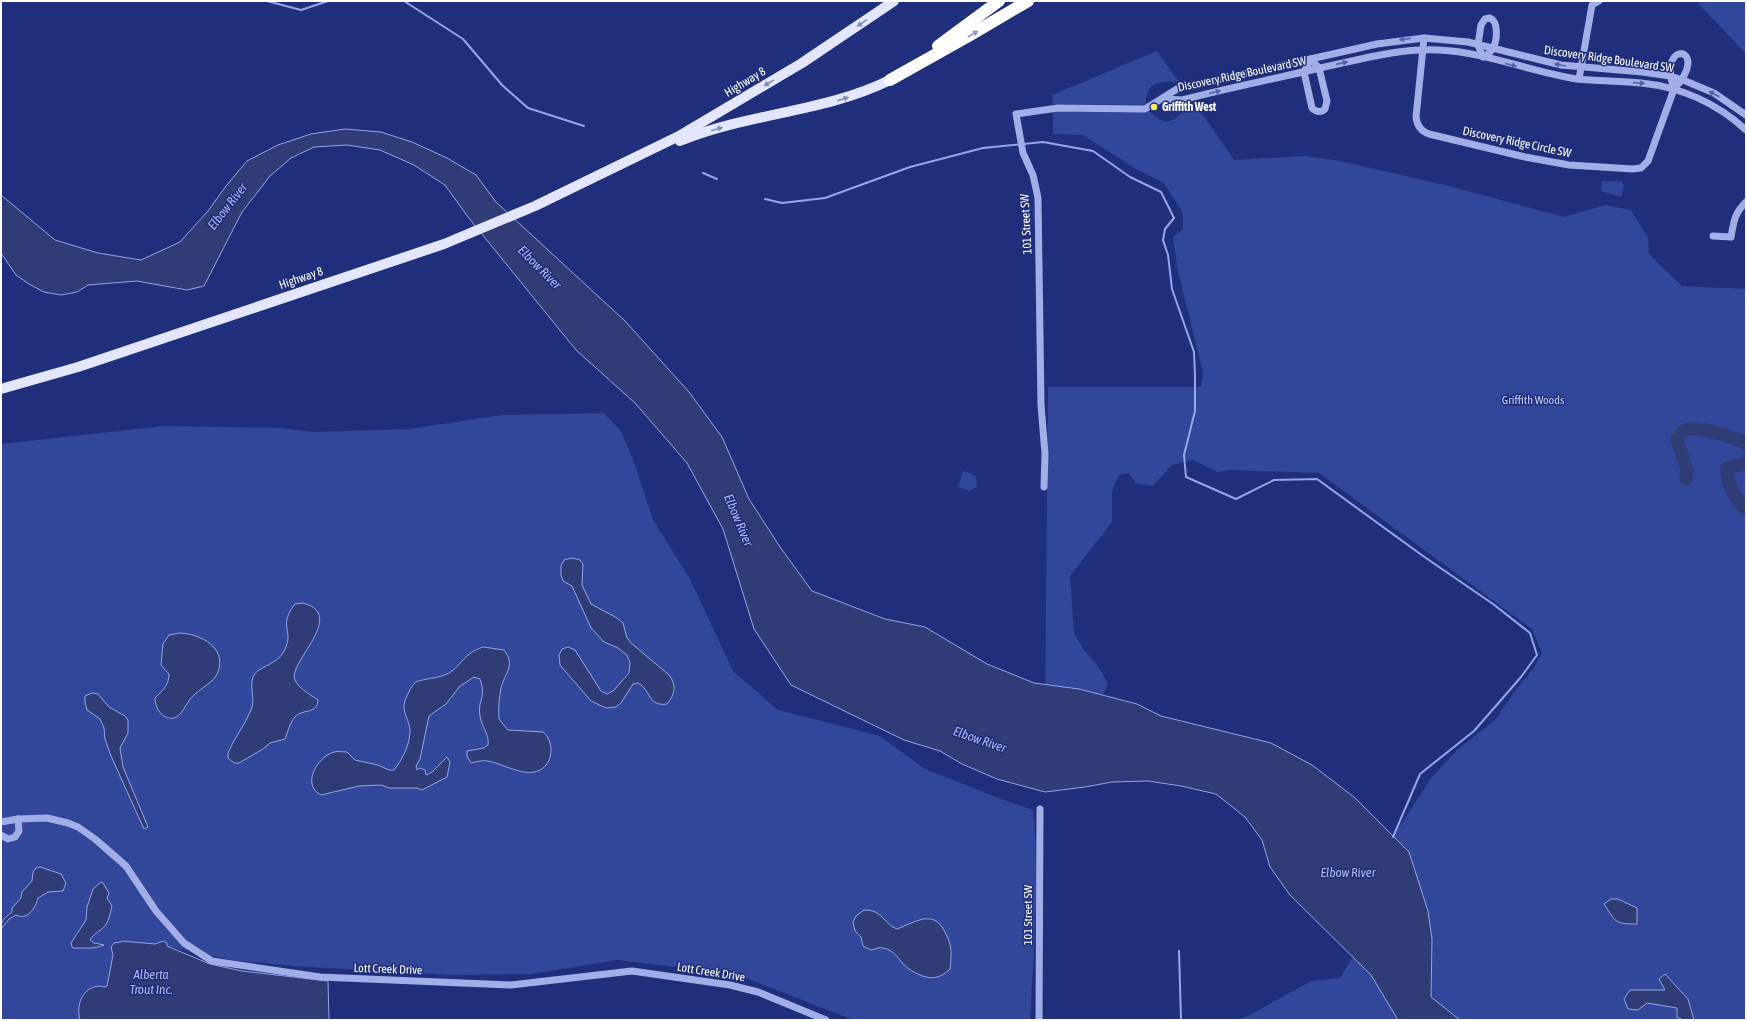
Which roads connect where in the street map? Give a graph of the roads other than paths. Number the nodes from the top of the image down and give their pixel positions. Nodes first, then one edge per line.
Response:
1 (894, 1) edge
2 (999, 1) edge
3 (1028, 1) edge
4 (1599, 1) edge
5 (1424, 38) junction
6 (1478, 44) junction
7 (1493, 48) junction
8 (1423, 50) junction
9 (1483, 57) junction
10 (1311, 59) junction
11 (1320, 68) junction
12 (1581, 68) junction
13 (1304, 72) junction
14 (1670, 76) junction
15 (1579, 79) junction
16 (890, 80) junction
17 (1683, 80) junction
18 (1674, 89) junction
19 (1163, 99) junction
20 (1746, 116) edge
21 (1746, 130) edge
22 (603, 174) junction
23 (1746, 202) edge
24 (1713, 236) dead end
25 (1, 389) edge
26 (1044, 487) dead end
27 (1040, 809) dead end
28 (18, 819) junction
29 (1, 822) edge
30 (1, 835) edge
31 (826, 1020) edge
32 (1039, 1020) edge

1 -> 22 main road, Highway 8
2 - 16 highway
16 -> 3 highway
4 - 12 street
5 - 6 street, Discovery Ridge Boulevard SW
5 - 8 street, Discovery Ridge Circle SW
5 -> 10 street, Discovery Ridge Boulevard SW
6 - 7 street, Discovery Ridge Boulevard SW
6 - 7 street
6 - 9 street
7 - 9 street
12 -> 7 street, Discovery Ridge Boulevard SW
8 - 9 street, Discovery Ridge Boulevard SW
11 -> 8 street, Discovery Ridge Boulevard SW
8 - 18 street, Discovery Ridge Circle SW
9 -> 15 street, Discovery Ridge Boulevard SW
10 - 11 street
10 - 13 street
10 - 19 street, Discovery Ridge Boulevard SW
11 - 13 street, Discovery Ridge Boulevard SW
11 - 13 street
12 - 14 street, Discovery Ridge Boulevard SW
12 - 15 street
19 -> 13 street, Discovery Ridge Boulevard SW
14 - 17 street, Discovery Ridge Boulevard SW
14 - 17 street
14 - 18 street
15 -> 18 street, Discovery Ridge Boulevard SW
22 -> 16 main road, Highway 8
17 - 18 street
20 -> 17 street, Discovery Ridge Boulevard SW
18 - 21 street, Discovery Ridge Boulevard SW
19 - 26 street, 101 Street SW
22 - 25 main road, Highway 8
23 - 24 street
27 - 32 street, 101 Street SW
28 - 29 street, Lott Creek Drive
28 - 30 street
28 - 31 street, Lott Creek Drive

